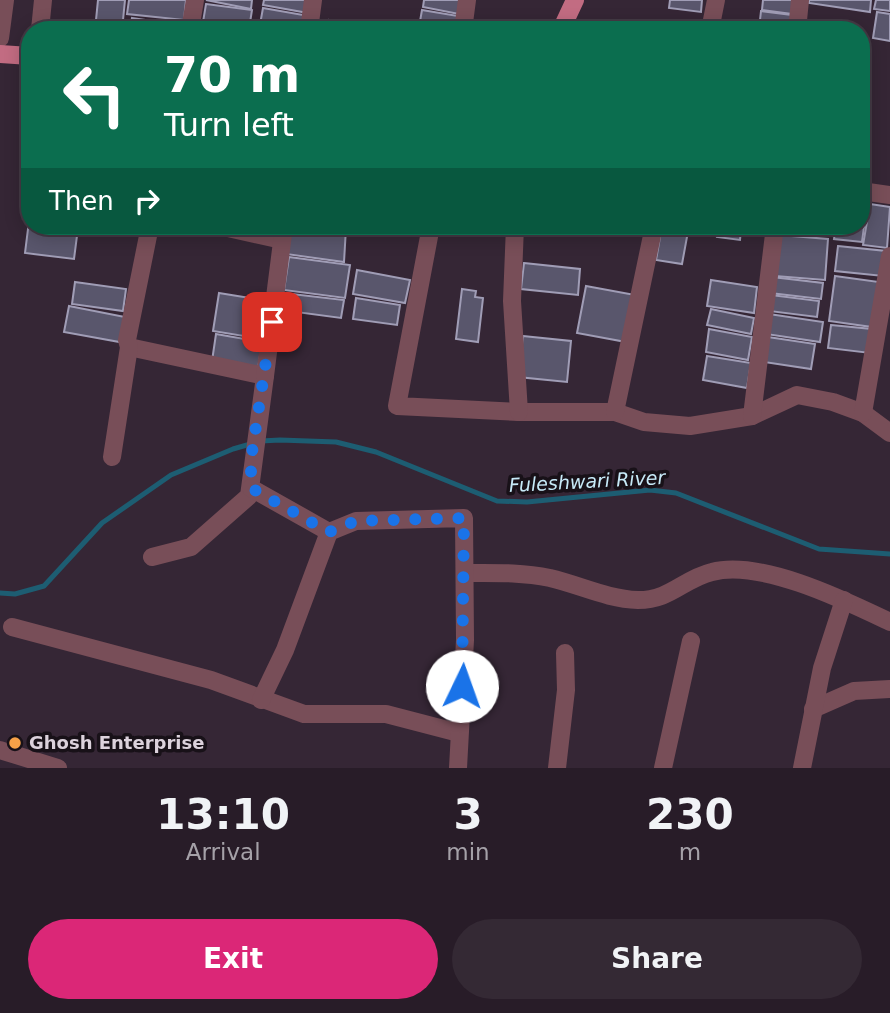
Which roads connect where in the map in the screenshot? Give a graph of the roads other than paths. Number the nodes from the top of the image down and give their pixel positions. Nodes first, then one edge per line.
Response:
1 (5, 0) edge
2 (43, 0) edge
3 (195, 0) edge
4 (313, 0) edge
5 (467, 0) edge
6 (575, 0) edge
7 (716, 0) edge
8 (800, 0) edge
9 (41, 21) edge
10 (192, 21) edge
11 (310, 21) edge
12 (464, 21) edge
13 (565, 21) edge
14 (712, 21) edge
15 (798, 21) edge
16 (0, 38) edge
17 (0, 54) edge
18 (21, 55) edge
19 (870, 192) edge
20 (890, 195) edge
21 (148, 235) edge
22 (283, 235) edge
23 (429, 235) edge
24 (515, 235) edge
25 (652, 235) edge
26 (774, 235) edge
27 (890, 256) edge
28 (130, 346) junction
29 (265, 376) junction
30 (519, 412) junction
31 (615, 412) junction
32 (863, 413) junction
33 (752, 416) junction
34 (890, 433) edge
35 (112, 457) dead end
36 (251, 488) junction
37 (329, 532) junction
38 (152, 557) dead end
39 (464, 573) junction
40 (844, 600) junction
41 (890, 622) edge
42 (12, 627) dead end
43 (691, 641) dead end
44 (565, 653) dead end
45 (890, 689) edge
46 (261, 700) junction
47 (813, 709) junction
48 (460, 733) junction
49 (0, 750) edge
50 (58, 768) edge
51 (458, 768) edge
52 (556, 768) edge
53 (663, 768) edge
54 (802, 768) edge

1 - 16 street
2 - 9 street
3 - 10 street
4 - 11 street
5 - 12 street
6 - 13 main road
7 - 14 street
8 - 15 street
17 - 18 main road
19 - 20 street
21 - 28 street
22 - 29 street
23 - 30 street
24 - 30 street
25 - 31 street
26 - 33 street
27 - 32 street
28 - 29 street
28 - 35 street
29 - 36 street
30 - 31 street
31 - 33 street
32 - 33 street
32 - 34 street
36 - 37 street
36 - 38 street
37 - 39 street
37 - 46 street
39 - 40 street
39 - 48 street
40 - 41 street
40 - 47 street
42 - 46 street
43 - 53 street
44 - 52 street
45 - 47 street
46 - 48 street
47 - 54 street
48 - 51 street
49 - 50 street

